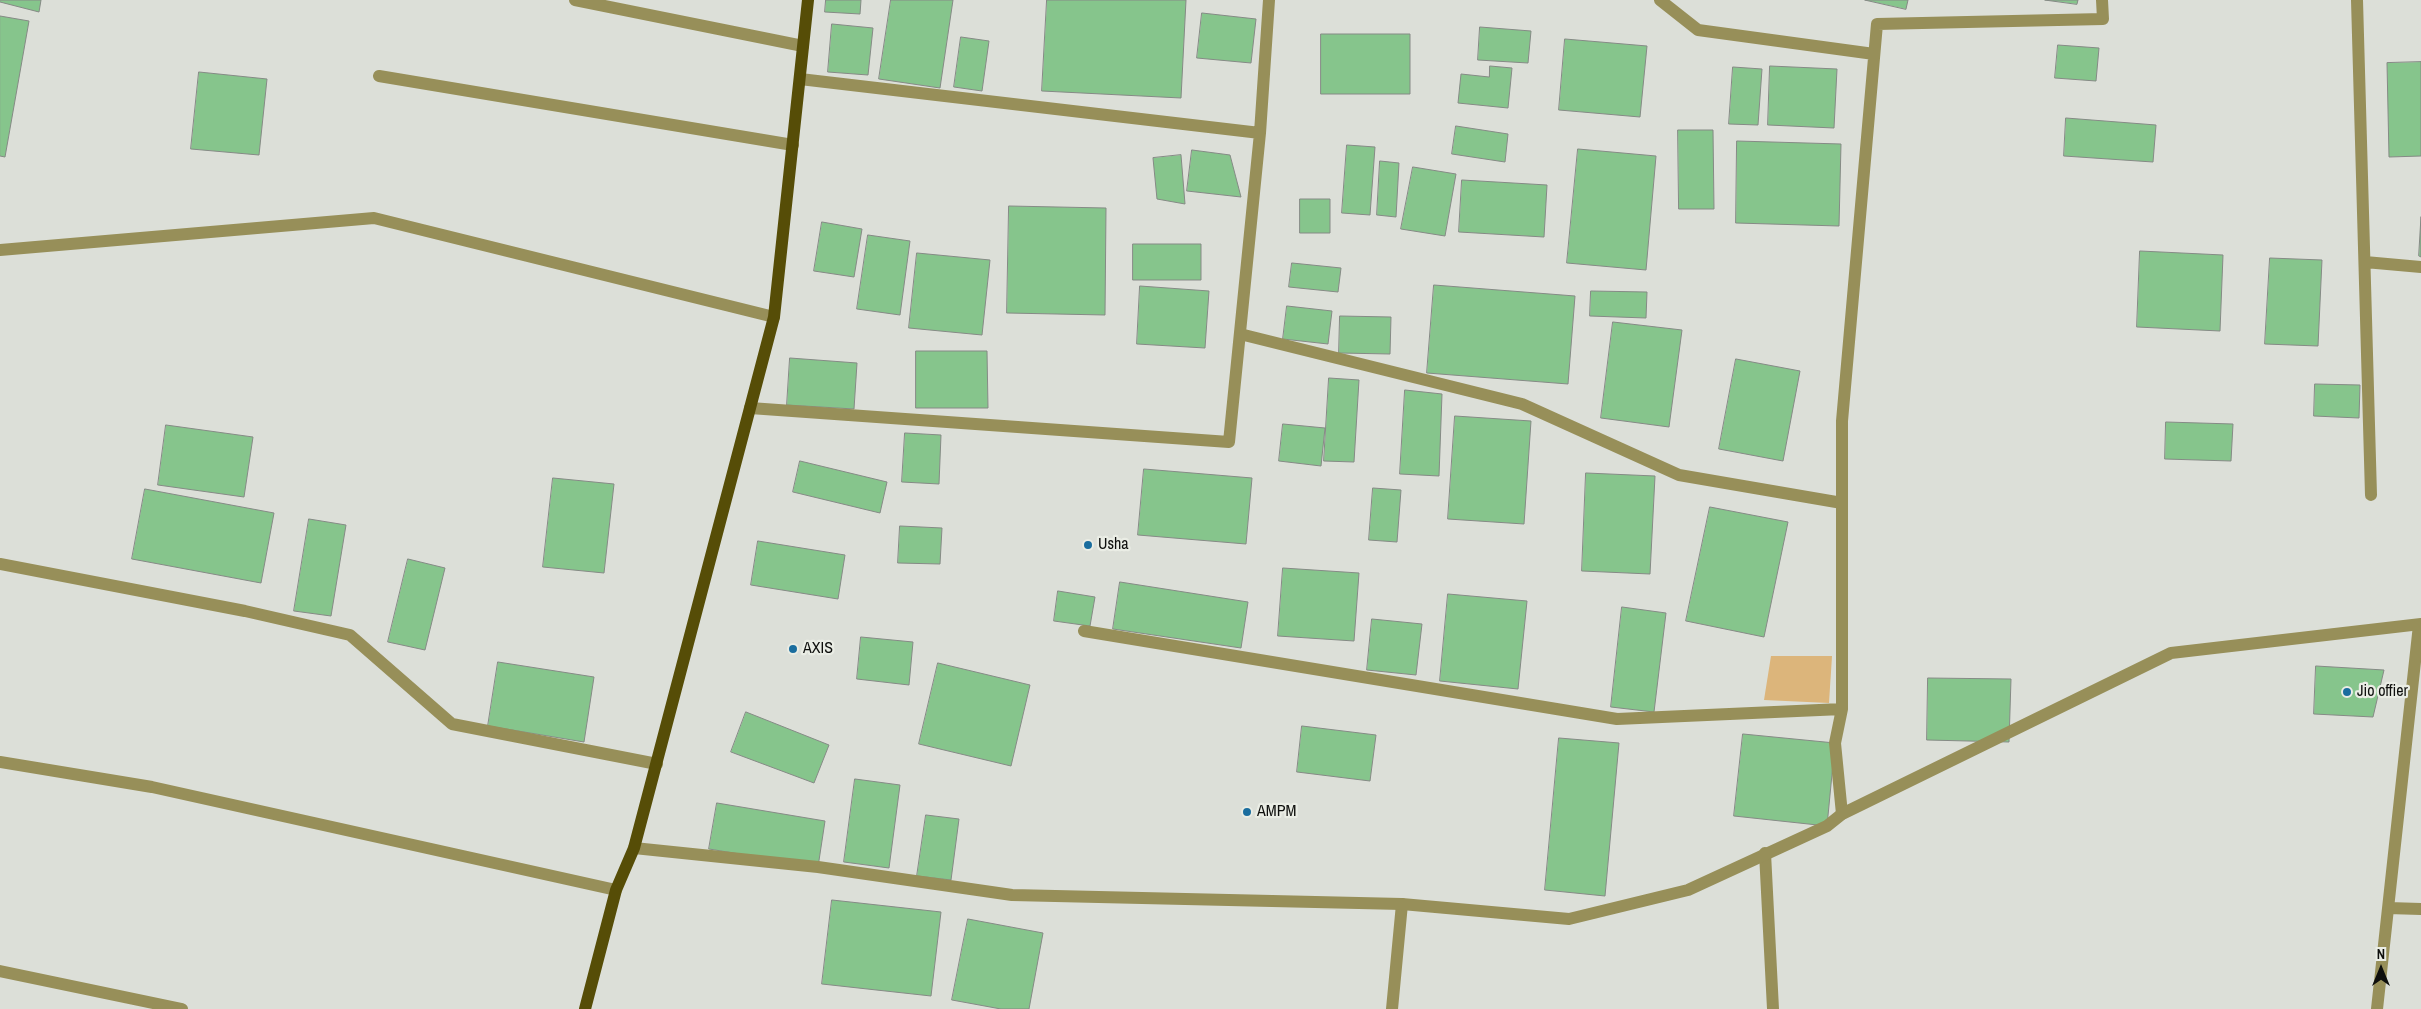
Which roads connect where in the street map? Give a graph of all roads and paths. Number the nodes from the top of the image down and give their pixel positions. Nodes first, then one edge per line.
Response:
1 (575, 0) edge
2 (808, 0) edge
3 (1269, 0) edge
4 (1660, 0) edge
5 (2102, 0) edge
6 (2357, 0) edge
7 (803, 46) junction
8 (1874, 54) junction
9 (379, 76) dead end
10 (800, 79) junction
11 (1260, 133) junction
12 (793, 145) junction
13 (0, 250) edge
14 (2365, 262) junction
15 (2421, 267) edge
16 (774, 317) junction
17 (1240, 334) junction
18 (750, 408) junction
19 (2371, 496) dead end
20 (1842, 503) junction
21 (0, 564) edge
22 (2420, 624) edge
23 (1084, 631) dead end
24 (1842, 709) junction
25 (0, 762) edge
26 (657, 764) junction
27 (1842, 814) junction
28 (634, 848) junction
29 (1765, 853) junction
30 (616, 890) junction
31 (1402, 904) junction
32 (2388, 908) junction
33 (2421, 909) edge
34 (0, 971) edge
35 (182, 1009) edge
36 (585, 1009) edge
37 (1392, 1009) edge
38 (1773, 1009) edge
39 (2377, 1009) edge

1 - 7 street
2 - 7 main road
3 - 11 street
4 - 8 street
5 - 8 street
6 - 14 street
7 - 10 main road
8 - 20 street
9 - 12 street
10 - 11 street
10 - 12 main road
11 - 17 street
12 - 16 main road
13 - 16 street
14 - 15 street
14 - 19 street
16 - 18 main road
17 - 18 street
17 - 20 street
18 - 26 main road
20 - 24 street
21 - 26 street
22 - 27 street
22 - 32 street
23 - 24 street
24 - 27 street
25 - 30 street
26 - 28 main road
27 - 29 street
28 - 30 main road
28 - 31 street
29 - 31 street
29 - 38 street
30 - 36 main road
31 - 37 street
32 - 33 street
32 - 39 street
34 - 35 street

